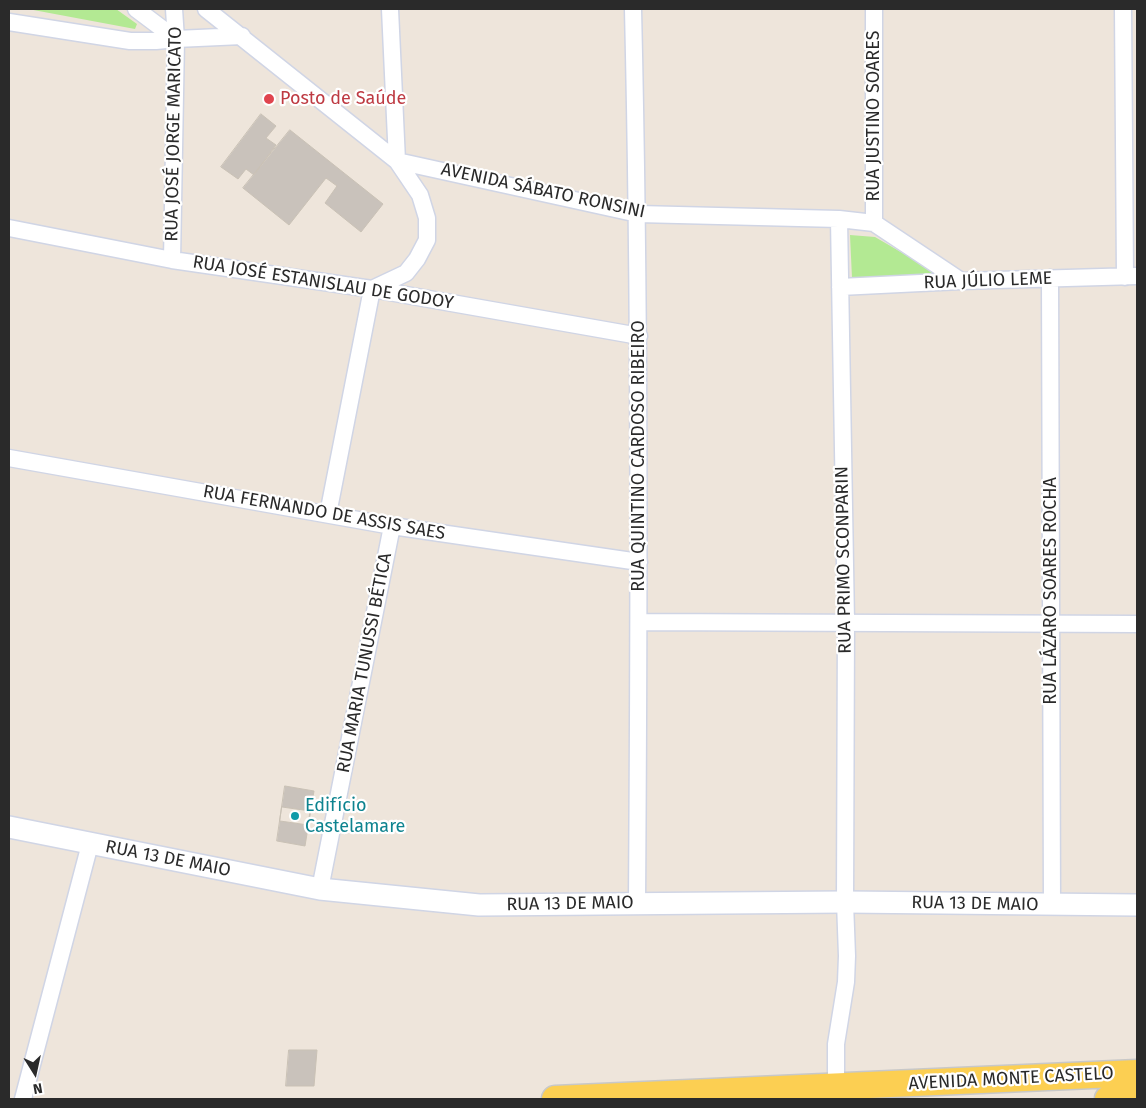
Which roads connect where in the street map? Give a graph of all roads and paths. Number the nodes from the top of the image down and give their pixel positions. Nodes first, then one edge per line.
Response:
1 (136, 9) edge
2 (174, 9) edge
3 (206, 9) edge
4 (390, 9) edge
5 (633, 9) edge
6 (874, 9) edge
7 (1124, 9) edge
8 (9, 22) edge
9 (242, 36) junction
10 (176, 39) junction
11 (397, 161) junction
12 (638, 214) junction
13 (839, 219) junction
14 (874, 223) junction
15 (9, 228) edge
16 (172, 260) junction
17 (1131, 276) edge
18 (1050, 278) junction
19 (961, 281) junction
20 (840, 287) junction
21 (372, 289) junction
22 (639, 336) junction
23 (9, 458) edge
24 (328, 514) junction
25 (392, 526) junction
26 (639, 562) junction
27 (639, 622) junction
28 (846, 622) junction
29 (1051, 623) junction
30 (1137, 624) edge
31 (9, 828) edge
32 (90, 844) junction
33 (320, 889) junction
34 (845, 902) junction
35 (637, 903) junction
36 (1052, 904) junction
37 (1137, 905) edge
38 (1137, 1073) edge
39 (836, 1087) junction
40 (867, 1092) edge
41 (1137, 1098) edge
42 (23, 1099) edge
43 (565, 1099) edge
44 (1108, 1099) edge

1 - 10 street
2 - 10 street, RUA JOSÉ JORGE MARICATO
3 - 9 street, AVENIDA SÁBATO RONSINI
4 - 11 street
5 - 12 street, RUA QUINTINO CARDOSO RIBEIRO
6 - 14 street, RUA JUSTINO SOARES
7 - 17 street
8 - 10 street
9 - 10 street
9 - 11 street, AVENIDA SÁBATO RONSINI
10 - 16 street, RUA JOSÉ JORGE MARICATO
11 - 12 street, AVENIDA SÁBATO RONSINI
11 - 21 street
12 - 13 street, AVENIDA SÁBATO RONSINI
12 - 22 street, RUA QUINTINO CARDOSO RIBEIRO
13 - 14 street, AVENIDA SÁBATO RONSINI
13 - 20 street, RUA PRIMO SCONPARIN
14 - 19 street, AVENIDA SÁBATO RONSINI
15 - 16 street, RUA JOSÉ ESTANISLAU DE GODOY
16 - 21 street, RUA JOSÉ ESTANISLAU DE GODOY
17 - 18 street, RUA JÚLIO LEME
18 - 19 street, RUA JÚLIO LEME
18 - 29 street, RUA LÁZARO SOARES ROCHA
19 - 20 street, RUA JÚLIO LEME
20 - 28 street, RUA PRIMO SCONPARIN
21 - 22 street, RUA JOSÉ ESTANISLAU DE GODOY
21 - 24 street
22 - 26 street, RUA QUINTINO CARDOSO RIBEIRO
23 - 24 street, RUA FERNANDO DE ASSIS SAES
24 - 25 street, RUA FERNANDO DE ASSIS SAES
25 - 26 street, RUA FERNANDO DE ASSIS SAES
25 - 33 street, RUA MARIA TUNUSSI BÉTICA
26 - 27 street, RUA QUINTINO CARDOSO RIBEIRO
27 - 28 street
27 - 35 street, RUA QUINTINO CARDOSO RIBEIRO
28 - 29 street
28 - 34 street, RUA PRIMO SCONPARIN
29 - 30 street
29 - 36 street, RUA LÁZARO SOARES ROCHA
31 - 32 street, RUA 13 DE MAIO
32 - 33 street, RUA 13 DE MAIO
32 - 42 street
33 - 35 street, RUA 13 DE MAIO
34 - 35 street, RUA 13 DE MAIO
34 - 36 street, RUA 13 DE MAIO
34 - 39 street, RUA PRIMO SCONPARIN
36 - 37 street, RUA 13 DE MAIO
38 - 40 main road, AVENIDA MONTE CASTELO
39 - 40 main road, AVENIDA MONTE CASTELO
39 - 43 main road, AVENIDA MONTE CASTELO
41 - 44 main road, AVENIDA MONTE CASTELO

